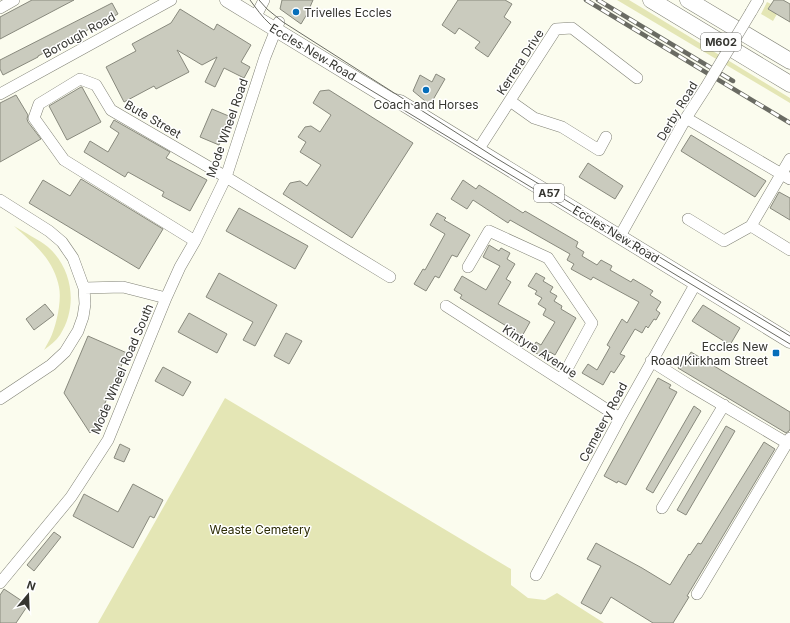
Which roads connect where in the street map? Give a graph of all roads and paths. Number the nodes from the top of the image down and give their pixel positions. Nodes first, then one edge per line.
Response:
1 (14, 0) edge
2 (171, 0) edge
3 (227, 0) edge
4 (245, 0) edge
5 (651, 0) edge
6 (688, 0) edge
7 (758, 0) edge
8 (0, 8) edge
9 (260, 9) edge
10 (277, 26) junction
11 (790, 61) edge
12 (637, 78) dead end
13 (790, 84) edge
14 (0, 94) edge
15 (510, 101) junction
16 (686, 118) junction
17 (606, 137) dead end
18 (478, 150) junction
19 (790, 159) edge
20 (786, 176) edge
21 (226, 177) junction
22 (0, 200) edge
23 (688, 219) dead end
24 (751, 226) junction
25 (620, 236) junction
26 (195, 240) junction
27 (790, 250) edge
28 (180, 267) joint
29 (468, 267) dead end
30 (390, 276) dead end
31 (696, 283) junction
32 (84, 288) junction
33 (166, 298) junction
34 (446, 306) dead end
35 (790, 341) edge
36 (651, 361) junction
37 (561, 380) junction
38 (0, 399) edge
39 (724, 405) junction
40 (620, 418) junction
41 (789, 440) edge
42 (662, 508) dead end
43 (536, 575) dead end
44 (0, 583) edge
45 (697, 594) dead end

1 - 8 street
2 - 14 street, Borough Road
3 - 9 main road, Eccles New Road / A57
4 - 9 main road, Eccles New Road
5 - 13 highway, M602
6 - 11 highway, M602
7 - 16 street, Derby Road, bridge
9 - 10 main road, Eccles New Road / A57
10 - 18 main road, Eccles New Road / A57
10 - 21 street, Mode Wheel Road
12 - 15 street, Kerrera Drive
15 - 17 street
15 - 18 street, Kerrera Drive
16 - 20 street
16 - 25 street, Derby Road
18 - 25 main road, Eccles New Road / A57
19 - 20 street
20 - 24 street
21 - 26 street, Mode Wheel Road
21 - 26 street, Bute Street
21 - 30 street, Bute Street
22 - 32 street
23 - 24 street
24 - 27 street
25 - 31 main road, Eccles New Road / A57
26 - 28 street, Mode Wheel Road
28 - 33 street, Mode Wheel Road South
29 - 37 street
31 - 35 main road, Eccles New Road / A57
31 - 36 street, Cemetery Road
32 - 33 street, Mode Wheel Road South
32 - 38 street
33 - 44 street, Mode Wheel Road South
34 - 37 street, Kintyre Avenue
36 - 39 street
36 - 40 street, Cemetery Road
37 - 40 street, Kintyre Avenue
39 - 41 street
39 - 42 street
40 - 43 street, Cemetery Road
41 - 45 street

